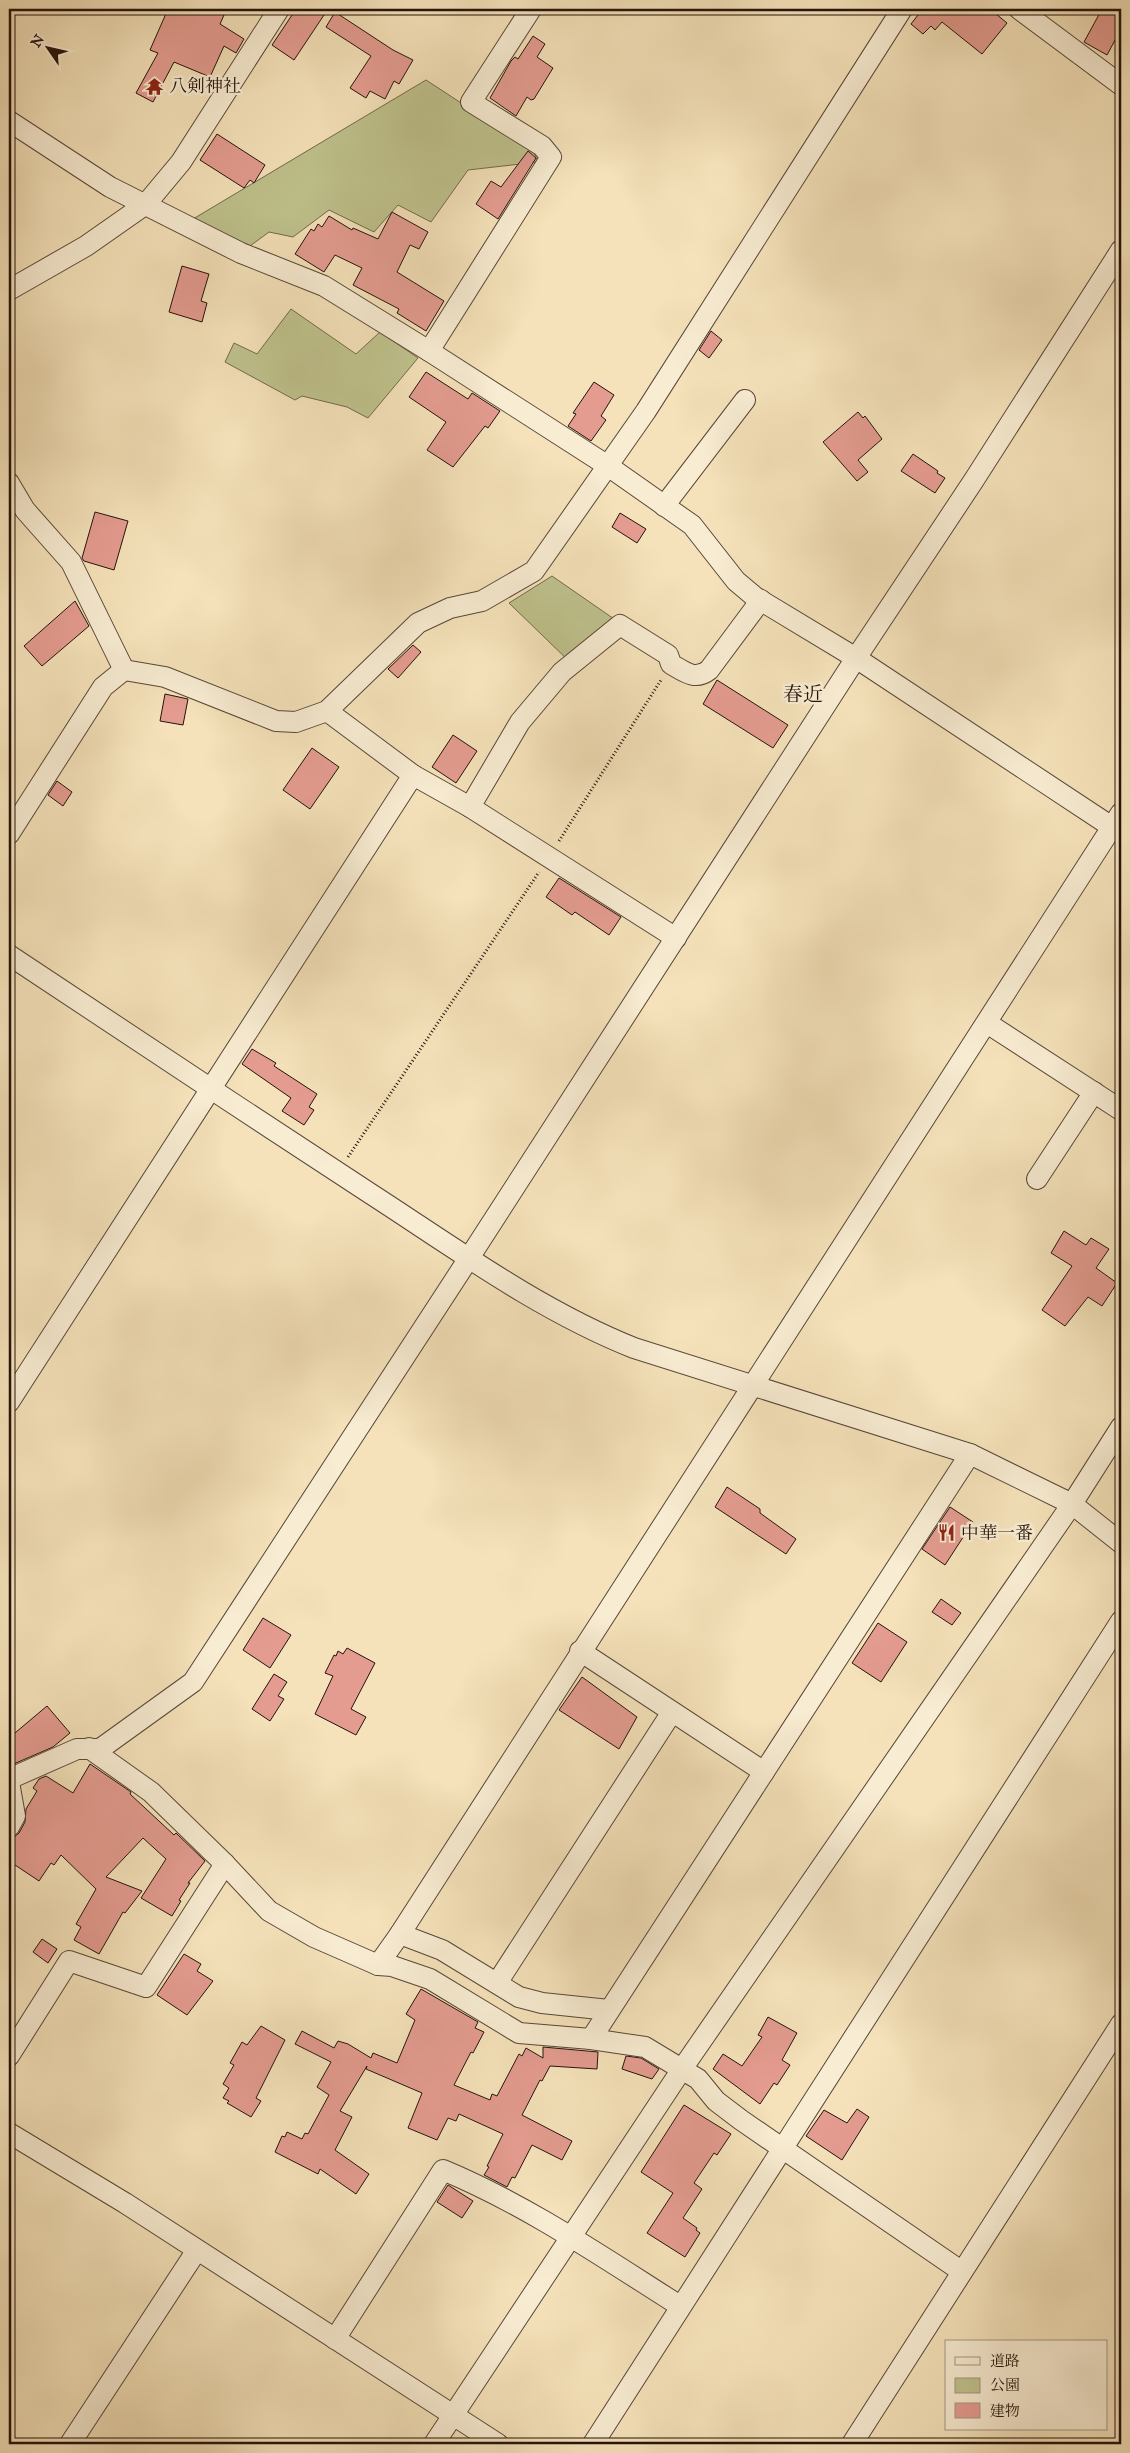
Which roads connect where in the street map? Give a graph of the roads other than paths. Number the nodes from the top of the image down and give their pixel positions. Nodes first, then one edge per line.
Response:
1 (279, 9) edge
2 (531, 9) edge
3 (902, 9) edge
4 (1019, 9) edge
5 (1121, 85) edge
6 (9, 121) edge
7 (146, 204) junction
8 (1121, 250) edge
9 (9, 290) edge
10 (429, 351) junction
11 (745, 400) dead end
12 (608, 466) junction
13 (9, 483) edge
14 (664, 506) junction
15 (761, 600) junction
16 (856, 658) junction
17 (124, 670) junction
18 (327, 711) junction
19 (413, 775) junction
20 (470, 807) junction
21 (1118, 824) edge
22 (9, 834) edge
23 (676, 938) junction
24 (9, 955) edge
25 (986, 1023) junction
26 (210, 1089) junction
27 (1094, 1092) junction
28 (1121, 1110) edge
29 (1037, 1179) dead end
30 (470, 1258) junction
31 (752, 1386) junction
32 (9, 1402) edge
33 (1121, 1427) edge
34 (970, 1454) junction
35 (1072, 1504) junction
36 (1121, 1543) edge
37 (1121, 1620) edge
38 (580, 1651) junction
39 (672, 1712) junction
40 (89, 1748) junction
41 (764, 1772) junction
42 (9, 1780) edge
43 (9, 1827) edge
44 (225, 1864) junction
45 (400, 1934) junction
46 (378, 1965) junction
47 (497, 1983) junction
48 (609, 2010) junction
49 (1119, 2032) edge
50 (591, 2038) junction
51 (9, 2056) edge
52 (682, 2069) junction
53 (9, 2133) edge
54 (782, 2148) junction
55 (571, 2237) junction
56 (197, 2250) junction
57 (961, 2271) junction
58 (680, 2306) junction
59 (334, 2338) junction
60 (454, 2414) junction
61 (70, 2444) edge
62 (434, 2444) edge
63 (498, 2444) edge
64 (593, 2444) edge
65 (852, 2444) edge

1 - 7 street
2 - 10 street
3 - 12 street
4 - 5 street
6 - 7 street
7 - 9 street
7 - 10 street
8 - 16 street
10 - 12 street
11 - 14 street
12 - 14 street
12 - 18 street
13 - 17 street
14 - 15 street
15 - 16 street
15 - 20 street
16 - 21 street
16 - 23 street
17 - 18 street
17 - 22 street
18 - 19 street
19 - 20 street
19 - 26 street
20 - 23 street
21 - 25 street
23 - 30 street
24 - 26 street
25 - 27 street
25 - 31 street
26 - 30 street
26 - 32 street
27 - 28 street
27 - 29 street
30 - 31 street
30 - 40 street
31 - 34 street
31 - 38 street
33 - 35 street
34 - 35 street
34 - 41 street
35 - 36 street
35 - 52 street
37 - 54 street
38 - 39 street
38 - 45 street
39 - 41 street
39 - 47 street
40 - 42 street
40 - 44 street
41 - 48 street
42 - 43 street
44 - 46 street
44 - 51 street
45 - 46 street
45 - 47 street
46 - 50 street
47 - 48 street
48 - 50 street
49 - 57 street
50 - 52 street
52 - 54 street
52 - 55 street
53 - 56 street
54 - 57 street
54 - 58 street
55 - 58 street
55 - 59 street
55 - 60 street
56 - 59 street
56 - 61 street
57 - 65 street
58 - 64 street
59 - 60 street
60 - 62 street
60 - 63 street

